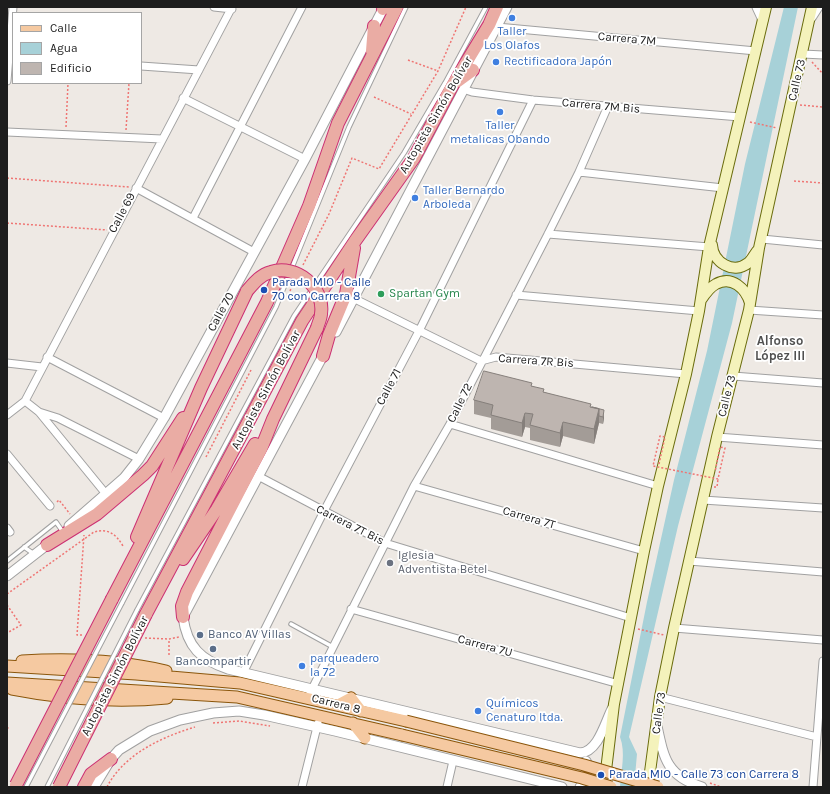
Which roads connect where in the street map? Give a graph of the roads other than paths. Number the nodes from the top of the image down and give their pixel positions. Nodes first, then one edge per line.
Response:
1 (214, 7) edge
2 (302, 7) edge
3 (397, 7) edge
4 (406, 7) edge
5 (486, 7) edge
6 (497, 7) edge
7 (507, 7) edge
8 (757, 7) edge
9 (766, 7) edge
10 (812, 7) edge
11 (819, 7) edge
12 (232, 8) edge
13 (384, 8) edge
14 (763, 20) junction
15 (809, 24) junction
16 (374, 26) junction
17 (493, 26) junction
18 (12, 32) edge
19 (756, 51) junction
20 (823, 55) edge
21 (11, 56) edge
22 (372, 57) junction
23 (807, 57) junction
24 (480, 58) joint
25 (142, 66) edge
26 (199, 70) junction
27 (473, 70) joint
28 (7, 81) edge
29 (457, 87) junction
30 (183, 98) junction
31 (533, 100) junction
32 (608, 106) junction
33 (740, 117) junction
34 (240, 127) junction
35 (7, 132) edge
36 (162, 139) junction
37 (305, 159) junction
38 (579, 172) junction
39 (136, 188) junction
40 (723, 188) junction
41 (193, 218) junction
42 (548, 234) junction
43 (355, 241) junction
44 (761, 243) junction
45 (823, 245) edge
46 (711, 246) junction
47 (254, 252) junction
48 (516, 295) junction
49 (353, 298) junction
50 (701, 300) junction
51 (749, 306) junction
52 (699, 311) junction
53 (823, 315) edge
54 (419, 331) junction
55 (323, 356) junction
56 (47, 357) junction
57 (481, 361) junction
58 (7, 363) edge
59 (42, 367) junction
60 (686, 374) junction
61 (732, 376) junction
62 (823, 382) edge
63 (201, 388) junction
64 (25, 401) junction
65 (39, 412) junction
66 (7, 415) edge
67 (164, 418) junction
68 (273, 419) junction
69 (450, 424) junction
70 (717, 437) junction
71 (823, 445) edge
72 (7, 454) edge
73 (139, 459) junction
74 (258, 476) junction
75 (414, 486) junction
76 (658, 486) junction
77 (106, 494) junction
78 (703, 500) junction
79 (50, 506) road end
80 (823, 508) edge
81 (324, 511) junction
82 (63, 532) junction
83 (385, 543) junction
84 (47, 545) junction
85 (24, 547) junction
86 (644, 551) junction
87 (34, 555) junction
88 (7, 561) edge
89 (689, 561) junction
90 (823, 572) edge
91 (7, 575) edge
92 (117, 601) junction
93 (350, 609) junction
94 (142, 612) junction
95 (183, 617) junction
96 (632, 618) junction
97 (290, 624) dead end
98 (674, 628) junction
99 (823, 640) edge
100 (333, 647) junction
101 (823, 661) edge
102 (7, 662) edge
103 (7, 666) edge
104 (243, 673) junction
105 (201, 679) junction
106 (7, 682) edge
107 (619, 684) junction
108 (7, 688) edge
109 (310, 693) junction
110 (202, 694) junction
111 (660, 697) junction
112 (351, 698) junction
113 (614, 704) junction
114 (338, 705) junction
115 (361, 711) junction
116 (320, 716) junction
117 (353, 723) junction
118 (657, 723) junction
119 (317, 728) junction
120 (817, 737) junction
121 (365, 738) junction
122 (567, 752) junction
123 (115, 755) junction
124 (453, 761) junction
125 (689, 783) junction
126 (562, 786) edge
127 (18, 787) edge
128 (46, 787) edge
129 (60, 787) edge
130 (84, 787) edge
131 (94, 787) edge
132 (302, 787) edge
133 (447, 787) edge
134 (580, 787) edge
135 (604, 787) edge
136 (611, 787) edge
137 (648, 787) edge
138 (658, 787) edge
139 (680, 787) edge
140 (702, 787) edge
141 (813, 787) edge

1 - 12 street
2 - 34 street
3 - 22 highway
4 - 92 lane
5 - 94 lane
6 - 17 highway, Autopista Simón Bolívar
7 - 17 street
8 - 14 street
9 - 14 main road
10 - 15 main road, Calle 73
11 - 15 street
12 - 26 street, Calle 69
13 - 16 street, Calle 70
14 - 19 main road
15 - 23 main road, Calle 73
16 - 22 highway
16 - 37 street, Calle 70
17 - 19 street, Carrera 7M
17 - 24 highway
17 - 29 highway, Autopista Simón Bolívar
18 - 21 street
19 - 33 main road
20 - 23 street
21 - 28 street
22 - 92 highway
23 - 44 main road, Calle 73
24 - 27 street
25 - 26 street
26 - 30 street, Calle 69
27 - 29 highway
29 - 31 street, Carrera 7M Bis
29 - 43 highway, Autopista Simón Bolívar
29 - 49 street
30 - 34 street
30 - 36 street, Calle 69
31 - 32 street, Carrera 7M Bis
31 - 54 street, Calle 71
32 - 33 street, Carrera 7M Bis
32 - 38 street, Calle 72
33 - 40 main road
34 - 37 street
34 - 41 street
35 - 36 street
36 - 39 street, Calle 69
37 - 47 street, Calle 70
38 - 40 street
38 - 42 street, Calle 72
39 - 41 street
39 - 56 street, Calle 69
40 - 46 main road
41 - 47 street
42 - 46 street
42 - 48 street, Calle 72
43 - 55 highway
43 - 94 highway, Autopista Simón Bolívar
44 - 45 street
44 - 46 main road
44 - 51 main road, Calle 73
46 - 50 main road
47 - 67 street, Calle 70
48 - 52 street
48 - 57 street, Calle 72
49 - 54 street, Carrera 7R Bis
49 - 55 street
50 - 51 main road
50 - 52 main road
51 - 53 street
51 - 61 main road, Calle 73
52 - 60 main road
54 - 57 street, Carrera 7R Bis
54 - 81 street, Calle 71
55 - 74 street
56 - 59 street, Calle 69
56 - 67 street
57 - 60 street, Carrera 7R Bis
57 - 69 street, Calle 72
58 - 59 street
59 - 64 street, Calle 69
60 - 76 main road
61 - 62 street
61 - 70 main road, Calle 73
63 - 68 highway, bridge
63 - 84 highway
63 - 92 highway
64 - 65 street
64 - 66 street, Calle 69
65 - 73 street
65 - 77 street
67 - 73 street, Calle 70
68 - 94 highway
68 - 95 highway
69 - 75 street, Calle 72
69 - 76 street
70 - 71 street
70 - 78 main road, Calle 73
72 - 79 street
73 - 77 street, Calle 70
74 - 81 street, Carrera 7T Bis
74 - 95 street
75 - 83 street, Calle 72
75 - 86 street, Carrera 7T
76 - 86 main road
77 - 82 street, Calle 70
78 - 80 street
78 - 89 main road, Calle 73
81 - 83 street, Carrera 7T Bis
81 - 104 street, Calle 71
82 - 84 street, Calle 70
82 - 85 lane
83 - 93 street, Calle 72
83 - 96 street, Carrera 7T Bis
84 - 87 street, Calle 70
85 - 87 lane
85 - 88 lane
86 - 96 main road
87 - 91 street, Calle 70
89 - 90 street
89 - 98 main road, Calle 73
92 - 127 highway, bridge
93 - 100 street, Calle 72
93 - 107 street, Carrera 7U
94 - 128 lane, bridge
94 - 129 highway, Autopista Simón Bolívar, bridge
95 - 104 street, Carrera 8
96 - 107 main road
97 - 100 lane
98 - 99 street
98 - 111 main road, Calle 73
100 - 109 street, Calle 72
101 - 120 street
102 - 105 main road
103 - 105 main road, Carrera 8
104 - 109 street, Carrera 8
105 - 109 main road, Carrera 8
106 - 110 main road, Carrera 8
107 - 113 main road
108 - 110 main road
109 - 112 street, Carrera 8
109 - 114 main road, Carrera 8
110 - 116 main road, Carrera 8
111 - 118 main road, Calle 73
111 - 120 street
112 - 114 main road
112 - 115 main road
112 - 122 street, Carrera 8
113 - 122 street, Carrera 8
113 - 135 main road
114 - 115 main road, Carrera 8
115 - 138 main road, Carrera 8, bridge
116 - 117 main road, Carrera 8
116 - 119 street
117 - 121 main road
117 - 136 main road, Carrera 8, bridge
118 - 125 street
118 - 137 main road, Calle 73
119 - 121 street
119 - 123 street
119 - 132 street
120 - 141 street
121 - 124 street
122 - 134 street
123 - 130 highway
123 - 131 street
124 - 126 street
124 - 133 street
125 - 139 street
125 - 140 street

